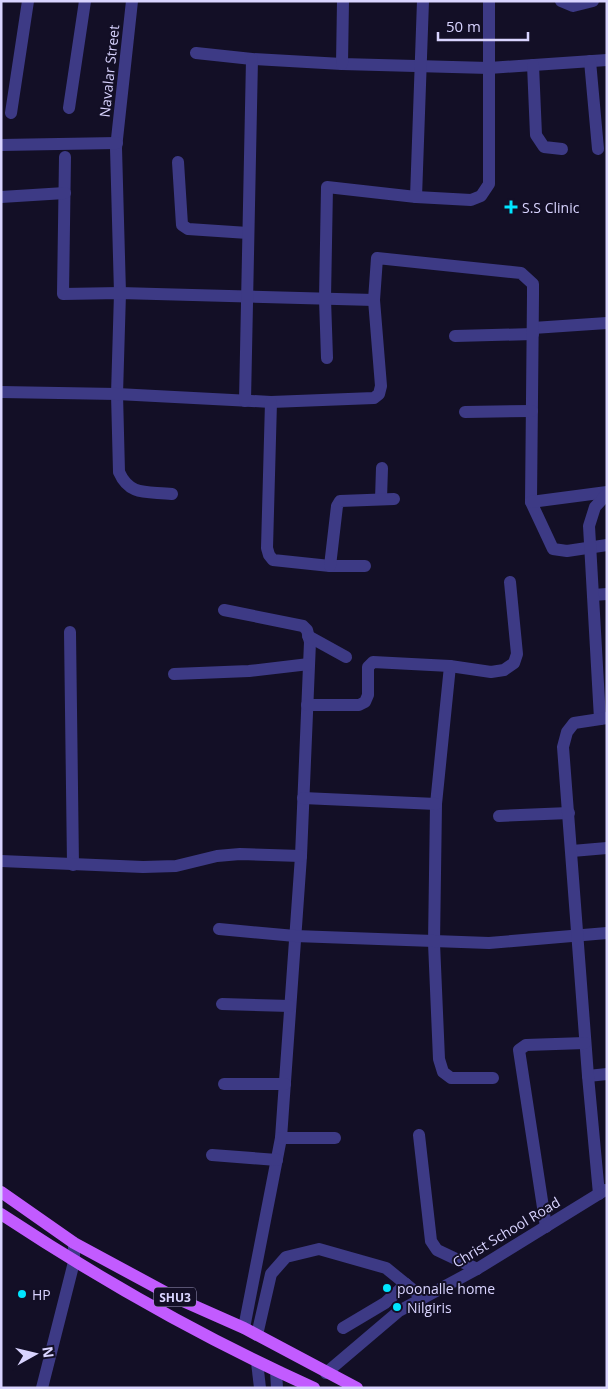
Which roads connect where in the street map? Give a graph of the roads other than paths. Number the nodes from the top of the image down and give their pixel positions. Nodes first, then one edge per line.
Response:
1 (28, 1) edge
2 (85, 1) edge
3 (132, 1) edge
4 (344, 1) edge
5 (423, 1) edge
6 (489, 1) edge
7 (561, 1) edge
8 (593, 1) edge
9 (196, 53) dead end
10 (252, 59) junction
11 (607, 60) edge
12 (590, 61) junction
13 (342, 64) junction
14 (533, 65) junction
15 (421, 66) junction
16 (489, 68) junction
17 (69, 108) dead end
18 (11, 113) dead end
19 (116, 143) junction
20 (1, 145) edge
21 (562, 149) dead end
22 (598, 149) dead end
23 (65, 157) dead end
24 (178, 162) dead end
25 (66, 193) junction
26 (1, 197) edge
27 (416, 197) junction
28 (248, 233) junction
29 (120, 293) junction
30 (247, 297) junction
31 (325, 299) junction
32 (374, 300) junction
33 (607, 323) edge
34 (533, 331) junction
35 (455, 336) dead end
36 (327, 358) dead end
37 (1, 392) edge
38 (117, 394) junction
39 (245, 401) junction
40 (271, 402) junction
41 (532, 411) junction
42 (465, 412) dead end
43 (382, 468) dead end
44 (607, 493) edge
45 (172, 494) dead end
46 (532, 502) junction
47 (607, 545) edge
48 (590, 548) junction
49 (330, 566) junction
50 (365, 566) dead end
51 (510, 582) dead end
52 (607, 594) edge
53 (593, 595) junction
54 (224, 610) dead end
55 (70, 632) dead end
56 (308, 636) junction
57 (346, 657) dead end
58 (309, 664) junction
59 (450, 666) junction
60 (174, 674) dead end
61 (307, 704) junction
62 (603, 719) edge
63 (303, 798) junction
64 (436, 804) junction
65 (569, 813) junction
66 (499, 816) dead end
67 (607, 848) edge
68 (572, 851) junction
69 (301, 856) junction
70 (1, 861) edge
71 (73, 865) junction
72 (219, 929) dead end
73 (607, 932) edge
74 (578, 935) junction
75 (295, 936) junction
76 (434, 943) junction
77 (222, 1004) dead end
78 (290, 1006) junction
79 (585, 1043) junction
80 (607, 1074) edge
81 (588, 1076) junction
82 (493, 1078) dead end
83 (224, 1084) dead end
84 (285, 1084) junction
85 (419, 1135) dead end
86 (281, 1138) junction
87 (335, 1138) dead end
88 (212, 1155) dead end
89 (277, 1160) junction
90 (603, 1191) edge
91 (1, 1192) edge
92 (1, 1214) edge
93 (546, 1227) junction
94 (74, 1243) junction
95 (74, 1262) junction
96 (477, 1268) junction
97 (406, 1284) junction
98 (423, 1298) junction
99 (244, 1328) junction
100 (343, 1328) dead end
101 (257, 1335) junction
102 (257, 1362) junction
103 (276, 1371) junction
104 (326, 1373) junction
105 (42, 1388) edge
106 (260, 1388) edge
107 (277, 1388) edge
108 (314, 1388) edge
109 (357, 1388) edge

1 - 18 street
2 - 17 street
3 - 19 street, Navalar Street
4 - 13 street
5 - 15 street
6 - 16 street
7 - 8 street
9 - 10 street
10 - 13 street
10 - 28 street
11 - 12 street
12 - 14 street
12 - 22 street
13 - 15 street
14 - 16 street
14 - 21 street
15 - 16 street
15 - 27 street
16 - 27 street
19 - 20 street
19 - 29 street, Navalar Street
23 - 25 street
24 - 28 street
25 - 26 street
25 - 29 street
27 - 31 street
28 - 30 street
29 - 30 street
29 - 38 street, Navalar Street
30 - 31 street
30 - 39 street
31 - 32 street
31 - 36 street
32 - 34 street
32 - 40 street
33 - 34 street
34 - 35 street
34 - 41 street
37 - 38 street
38 - 39 street
38 - 45 street, Navalar Street
39 - 40 street
40 - 49 street
41 - 42 street
41 - 46 street
43 - 49 street
44 - 46 street
44 - 48 street
46 - 48 street
47 - 48 street
48 - 53 street
49 - 50 street
51 - 59 street
52 - 53 street
53 - 62 street
54 - 56 street
55 - 71 street
56 - 57 street
56 - 58 street
58 - 60 street
58 - 61 street
59 - 61 street
59 - 64 street
61 - 63 street
62 - 65 street
63 - 64 street
63 - 69 street
64 - 76 street
65 - 66 street
65 - 68 street
67 - 68 street
68 - 74 street
69 - 71 street
69 - 75 street
70 - 71 street
72 - 75 street
73 - 74 street
74 - 76 street
74 - 79 street
75 - 76 street
75 - 78 street
76 - 82 street
77 - 78 street
78 - 84 street
79 - 81 street
79 - 93 street
80 - 81 street
81 - 90 street
83 - 84 street
84 - 86 street
85 - 96 street
86 - 87 street
86 - 89 street
88 - 89 street
89 - 99 street
90 - 93 street, Christ School Road
91 - 94 main road, SHU3
92 - 95 main road, SHU3
93 - 96 street, Christ School Road
94 - 95 street
94 - 99 main road, SHU3
95 - 102 main road, SHU3
95 - 105 street
96 - 98 street, Christ School Road
97 - 98 street
97 - 100 street
97 - 101 street
98 - 104 street, Christ School Road
99 - 101 main road, SHU3
101 - 104 main road, SHU3
102 - 103 main road, SHU3
102 - 106 street
103 - 107 street
103 - 108 main road, SHU3
104 - 109 main road, SHU3

